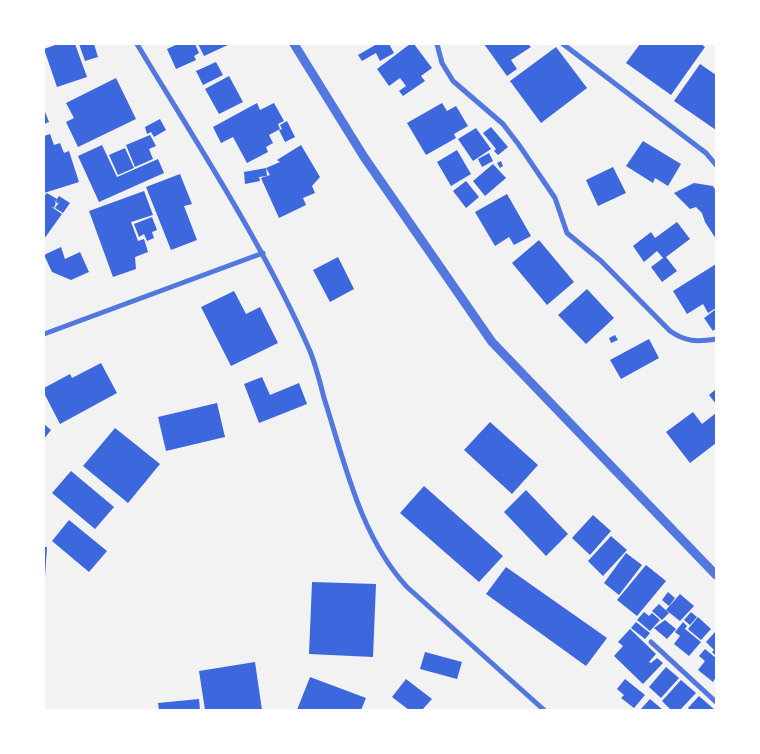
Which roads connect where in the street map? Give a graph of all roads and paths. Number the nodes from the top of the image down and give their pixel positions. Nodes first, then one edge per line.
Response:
1 (137, 44) edge
2 (294, 44) edge
3 (437, 44) edge
4 (564, 44) edge
5 (716, 165) edge
6 (263, 253) junction
7 (44, 334) edge
8 (716, 339) edge
9 (716, 575) edge
10 (651, 642) dead end
11 (716, 702) edge
12 (544, 710) edge

1 - 6 street
2 - 9 street
3 - 8 street
4 - 5 street
6 - 7 street
6 - 12 street
10 - 11 street

